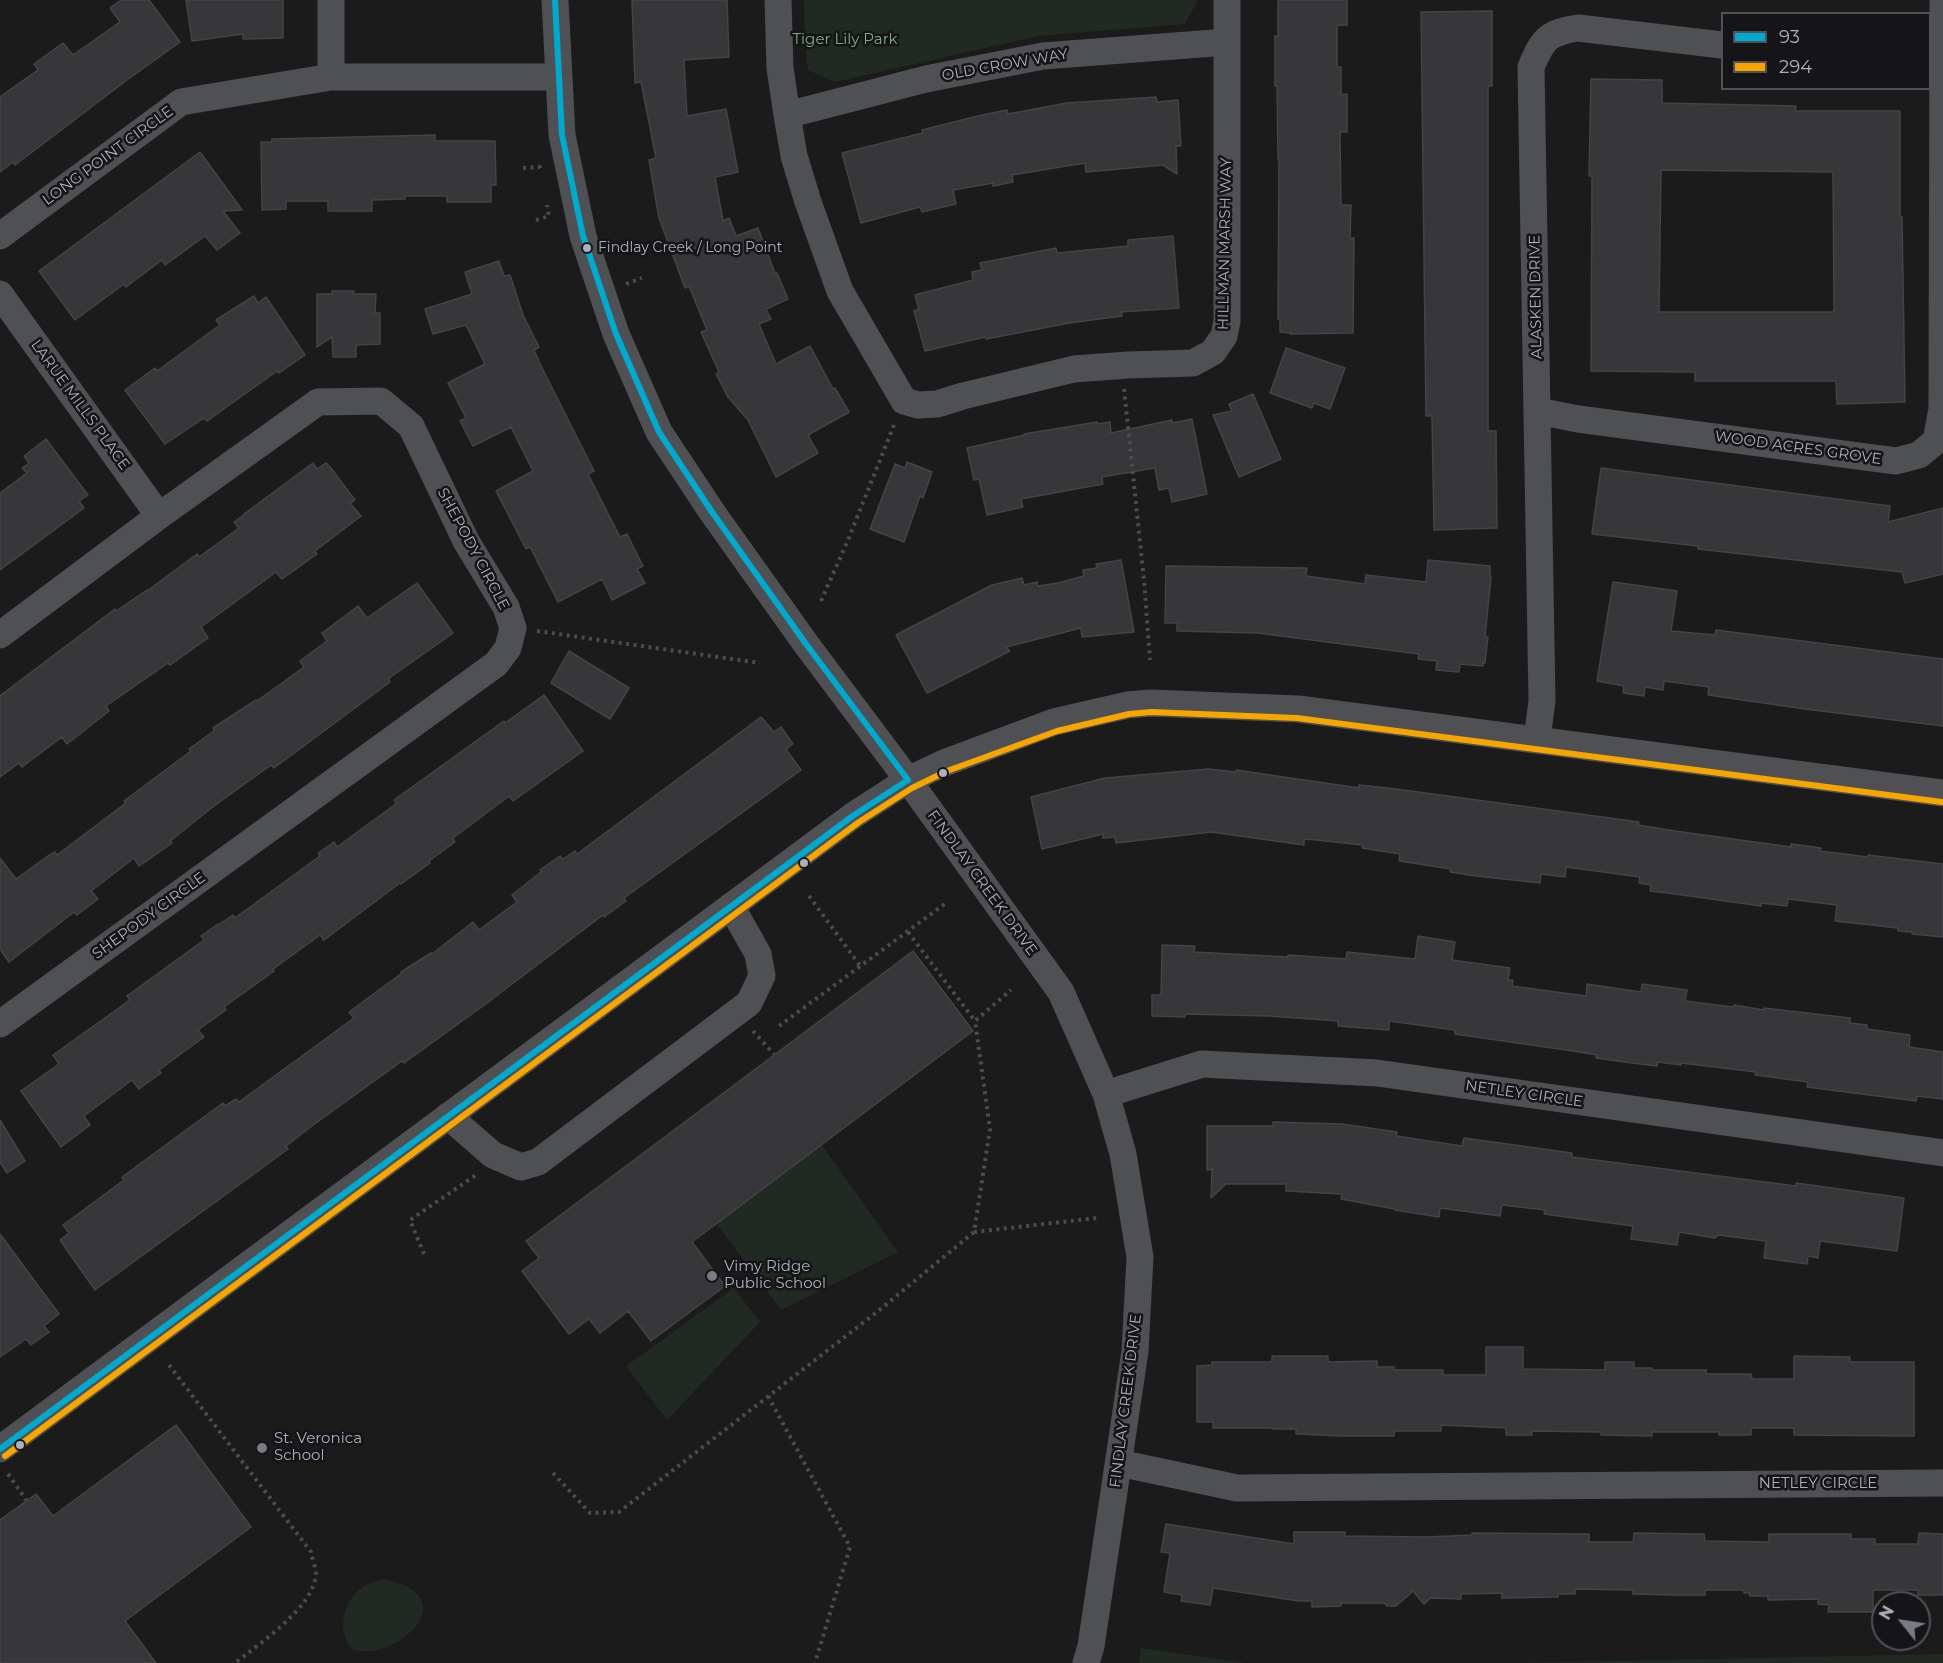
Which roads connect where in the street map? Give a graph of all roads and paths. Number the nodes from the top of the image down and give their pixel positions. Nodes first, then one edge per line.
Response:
1 (331, 0) edge
2 (555, 0) edge
3 (778, 0) edge
4 (1227, 0) edge
5 (1943, 0) edge
6 (1227, 42) junction
7 (1721, 45) edge
8 (1936, 68) edge
9 (331, 77) junction
10 (558, 77) junction
11 (787, 115) junction
12 (523, 168) dead end
13 (542, 177) dead end
14 (545, 197) dead end
15 (536, 220) dead end
16 (0, 236) edge
17 (0, 294) edge
18 (1121, 365) junction
19 (904, 400) junction
20 (1538, 411) junction
21 (159, 516) junction
22 (821, 601) dead end
23 (513, 628) junction
24 (0, 635) edge
25 (1150, 660) dead end
26 (760, 663) dead end
27 (1537, 739) junction
28 (908, 780) junction
29 (1943, 793) edge
30 (809, 896) dead end
31 (946, 903) dead end
32 (731, 906) junction
33 (908, 932) junction
34 (861, 967) junction
35 (1011, 990) dead end
36 (975, 1021) junction
37 (0, 1024) edge
38 (779, 1026) dead end
39 (1106, 1094) junction
40 (448, 1116) junction
41 (1943, 1153) edge
42 (482, 1171) dead end
43 (1097, 1218) dead end
44 (974, 1232) junction
45 (424, 1254) dead end
46 (169, 1365) dead end
47 (768, 1396) junction
48 (3, 1450) edge
49 (1119, 1463) junction
50 (553, 1473) dead end
51 (1943, 1483) edge
52 (26, 1500) dead end
53 (235, 1663) edge
54 (815, 1663) edge
55 (1086, 1663) edge

1 - 9 street
2 - 10 street, FINDLAY CREEK DRIVE
3 - 11 street
4 - 6 street, HILLMAN MARSH WAY
5 - 8 street, WOOD ACRES GROVE
6 - 11 street, OLD CROW WAY
6 - 18 street, HILLMAN MARSH WAY
7 - 20 street, ALASKEN DRIVE
8 - 20 street, WOOD ACRES GROVE
9 - 10 street, LONG POINT CIRCLE
9 - 16 street, LONG POINT CIRCLE
10 - 28 street, FINDLAY CREEK DRIVE
11 - 19 street
12 - 13 path
14 - 15 path
17 - 21 street, LARUE MILLS PLACE
18 - 19 street, HILLMAN MARSH WAY
18 - 25 path
19 - 22 path
20 - 27 street, ALASKEN DRIVE
21 - 23 street, SHEPODY CIRCLE
21 - 24 street, SHEPODY CIRCLE
23 - 26 path
23 - 37 street, SHEPODY CIRCLE
27 - 28 street
27 - 29 street
28 - 32 street
28 - 39 street, FINDLAY CREEK DRIVE
30 - 34 path
31 - 33 path
32 - 40 street
32 - 40 street
33 - 34 path
33 - 36 path
34 - 38 path
35 - 36 path
36 - 44 path
39 - 41 street, NETLEY CIRCLE
39 - 49 street, FINDLAY CREEK DRIVE
40 - 48 street
42 - 45 path
43 - 44 path
44 - 47 path
46 - 53 path
47 - 50 path
47 - 54 path
48 - 52 path
49 - 51 street, NETLEY CIRCLE
49 - 55 street, FINDLAY CREEK DRIVE

